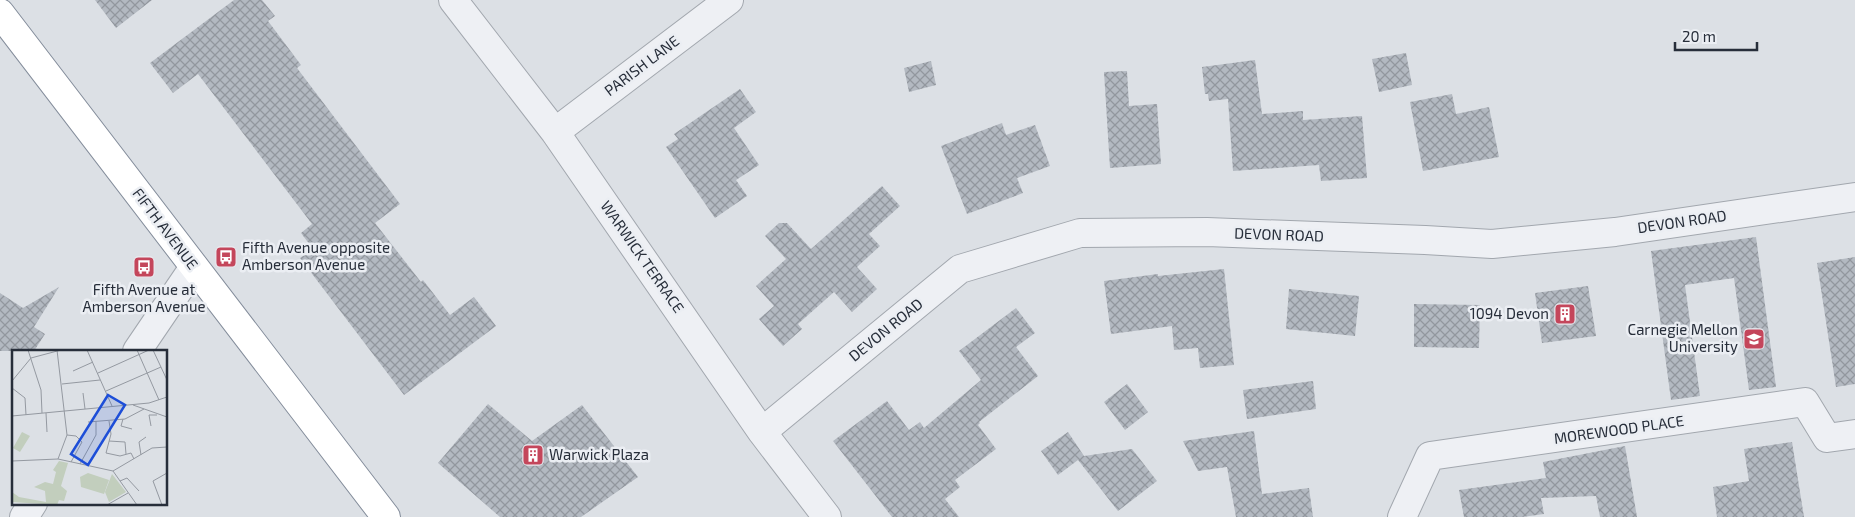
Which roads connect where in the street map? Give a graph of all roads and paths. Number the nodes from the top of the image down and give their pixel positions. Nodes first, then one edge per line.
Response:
1 (453, 0) edge
2 (729, 0) edge
3 (0, 13) edge
4 (555, 132) junction
5 (1855, 197) edge
6 (194, 267) junction
7 (138, 350) edge
8 (762, 432) junction
9 (1855, 434) edge
10 (32, 504) edge
11 (24, 517) edge
12 (386, 517) edge
13 (827, 517) edge
14 (1402, 517) edge

1 - 4 street, WARWICK TERRACE
2 - 4 street, PARISH LANE
3 - 6 highway, FIFTH AVENUE
4 - 8 street, WARWICK TERRACE
5 - 8 street, DEVON ROAD
6 - 7 street
6 - 12 highway, FIFTH AVENUE
8 - 13 street, WARWICK TERRACE
9 - 14 street, MOREWOOD PLACE
10 - 11 street

